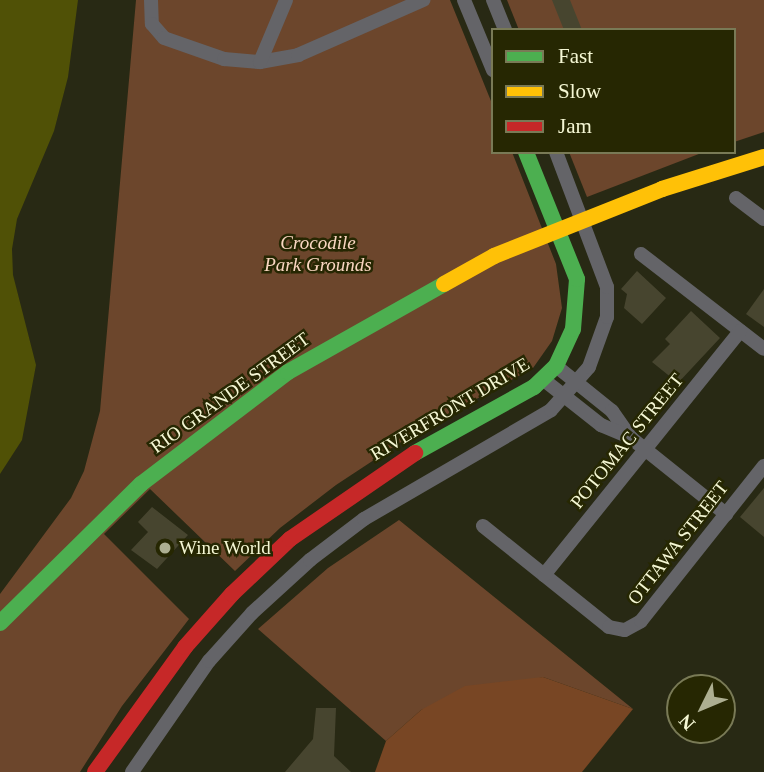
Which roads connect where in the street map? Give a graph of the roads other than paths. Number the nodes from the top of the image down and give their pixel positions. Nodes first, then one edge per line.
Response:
1 (151, 0) edge
2 (286, 0) edge
3 (423, 0) edge
4 (464, 0) edge
5 (493, 0) edge
6 (504, 28) edge
7 (260, 62) junction
8 (491, 65) edge
9 (528, 154) edge
10 (557, 154) edge
11 (764, 157) edge
12 (736, 198) dead end
13 (583, 219) junction
14 (764, 219) edge
15 (558, 230) junction
16 (641, 254) dead end
17 (740, 331) junction
18 (764, 349) edge
19 (555, 366) junction
20 (544, 380) junction
21 (577, 383) junction
22 (565, 397) junction
23 (631, 438) junction
24 (645, 449) junction
25 (764, 466) edge
26 (726, 514) junction
27 (483, 526) dead end
28 (544, 575) junction
29 (0, 623) edge
30 (95, 772) edge
31 (132, 772) edge

1 - 7 street
2 - 7 street
3 - 7 street
4 - 8 street
5 - 6 street
9 - 15 street, RIVERFRONT DRIVE
10 - 13 street
11 - 13 street, RIO GRANDE STREET
12 - 14 street
13 - 15 street, RIO GRANDE STREET
13 - 21 street
15 - 19 street, RIVERFRONT DRIVE
15 - 29 street, RIO GRANDE STREET
16 - 17 street
17 - 18 street
17 - 24 street, POTOMAC STREET
19 - 20 street, RIVERFRONT DRIVE
19 - 21 street
20 - 22 street
20 - 30 street, RIVERFRONT DRIVE
21 - 22 street
21 - 23 street
22 - 23 street
22 - 31 street
23 - 24 street
24 - 26 street
24 - 28 street, POTOMAC STREET
25 - 26 street, OTTAWA STREET
26 - 28 street, OTTAWA STREET
27 - 28 street, OTTAWA STREET

